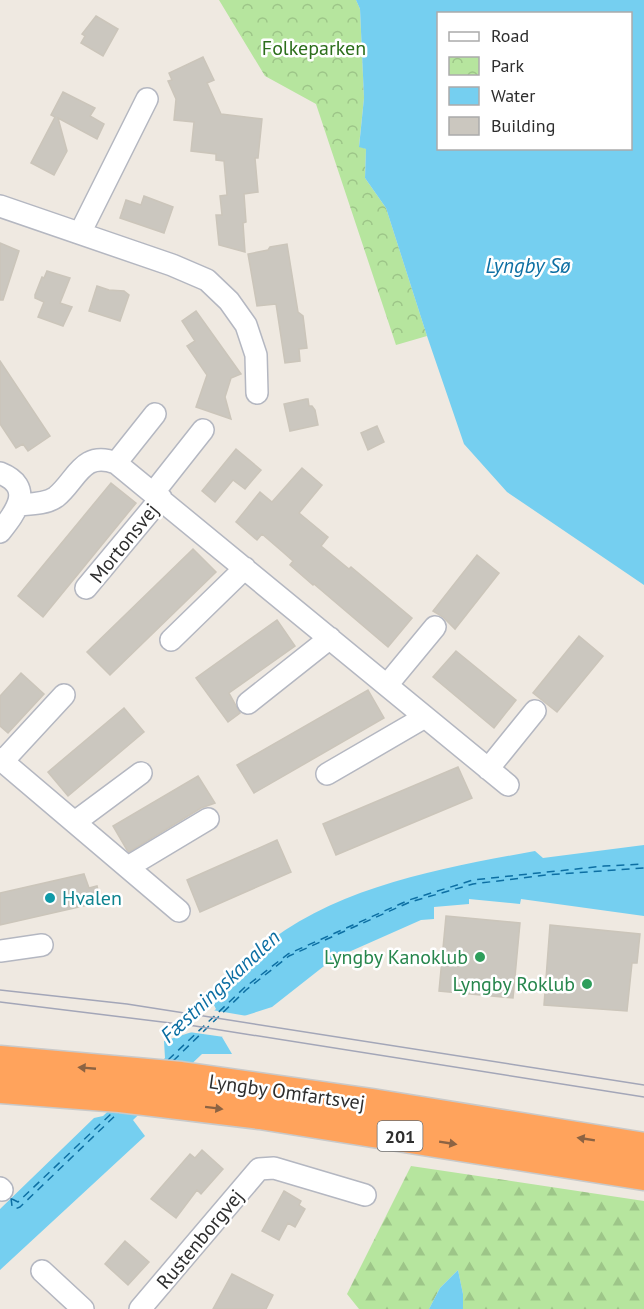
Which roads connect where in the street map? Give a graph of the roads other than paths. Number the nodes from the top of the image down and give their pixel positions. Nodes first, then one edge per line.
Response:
1 (147, 99) dead end
2 (0, 206) edge
3 (80, 233) junction
4 (257, 393) dead end
5 (154, 414) dead end
6 (203, 430) dead end
7 (116, 463) junction
8 (0, 473) edge
9 (157, 495) junction
10 (19, 497) junction
11 (0, 532) edge
12 (245, 568) junction
13 (86, 588) dead end
14 (435, 627) dead end
15 (330, 638) junction
16 (171, 640) dead end
17 (387, 685) junction
18 (64, 694) dead end
19 (248, 703) dead end
20 (535, 711) dead end
21 (425, 717) junction
22 (2, 760) edge
23 (488, 769) junction
24 (141, 773) dead end
25 (327, 774) dead end
26 (508, 785) dead end
27 (208, 819) dead end
28 (75, 822) junction
29 (128, 867) junction
30 (179, 910) dead end
31 (42, 945) dead end
32 (0, 951) edge
33 (0, 1061) edge
34 (0, 1088) edge
35 (644, 1148) edge
36 (644, 1175) edge
37 (366, 1196) dead end
38 (42, 1271) dead end
39 (83, 1309) edge
40 (140, 1309) edge

1 - 3 street
2 - 3 street
3 - 4 street
5 - 7 street
6 - 9 street
7 - 9 street, Mortonsvej
7 - 10 street
8 - 10 street
9 - 12 street, Mortonsvej
9 - 13 street, Mortonsvej
10 - 11 street
12 - 15 street, Mortonsvej
12 - 16 street
14 - 17 street
15 - 17 street, Mortonsvej
15 - 19 street
17 - 21 street, Mortonsvej
18 - 22 street
20 - 23 street
21 - 23 street, Mortonsvej
21 - 25 street
22 - 28 street
23 - 26 street, Mortonsvej
24 - 28 street
27 - 29 street
28 - 29 street
29 - 30 street
31 - 32 street
35 -> 33 highway, Lyngby Omfartsvej / 201
34 -> 36 highway, Lyngby Omfartsvej / 201
37 - 40 street, Rustenborgvej
38 - 39 street

